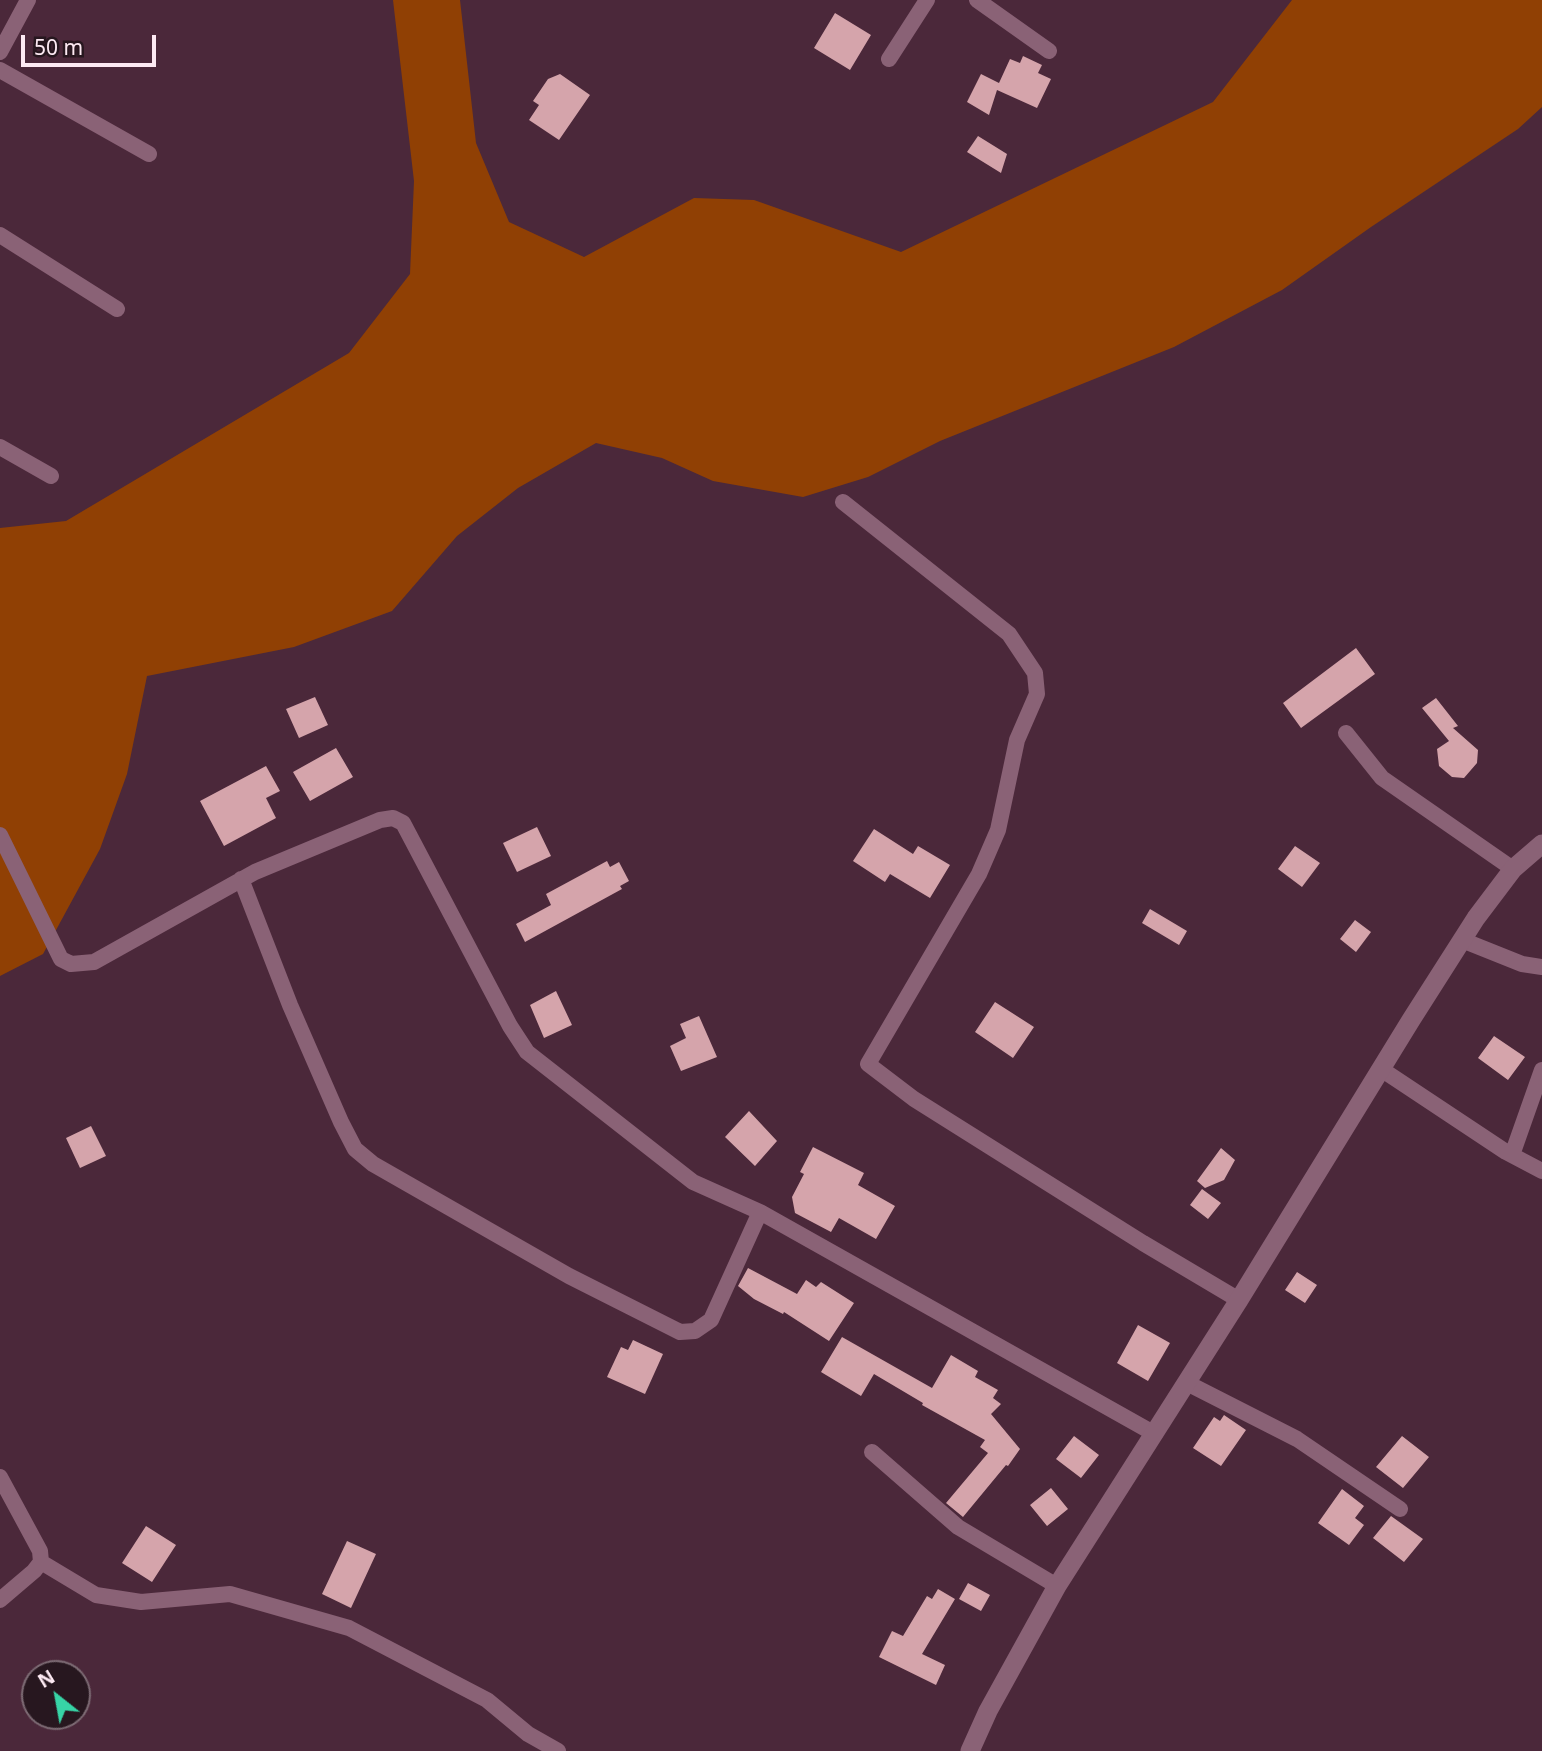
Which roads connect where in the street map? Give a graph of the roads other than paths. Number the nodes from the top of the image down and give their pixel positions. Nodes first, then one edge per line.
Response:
1 (28, 0) edge
2 (928, 0) edge
3 (977, 0) edge
4 (1049, 51) dead end
5 (0, 52) edge
6 (889, 60) dead end
7 (0, 70) edge
8 (149, 154) dead end
9 (0, 235) edge
10 (117, 309) dead end
11 (0, 447) edge
12 (51, 476) dead end
13 (843, 502) dead end
14 (1346, 733) dead end
15 (0, 835) edge
16 (1542, 844) edge
17 (1513, 869) junction
18 (241, 879) junction
19 (1462, 940) junction
20 (1542, 967) edge
21 (1381, 1069) junction
22 (1542, 1070) edge
23 (1512, 1155) junction
24 (1542, 1171) edge
25 (760, 1212) junction
26 (1239, 1300) junction
27 (1187, 1383) junction
28 (1155, 1434) junction
29 (872, 1452) dead end
30 (0, 1477) edge
31 (1400, 1509) dead end
32 (41, 1562) junction
33 (1057, 1586) junction
34 (0, 1600) edge
35 (558, 1751) edge
36 (970, 1751) edge

1 - 5 street
2 - 6 street
3 - 4 street
7 - 8 street
9 - 10 street
11 - 12 street
13 - 26 street
14 - 17 street
15 - 18 street
16 - 17 street
17 - 19 street
18 - 25 street
18 - 25 street
19 - 20 street
19 - 21 street
21 - 23 street
21 - 26 street
22 - 23 street
23 - 24 street
25 - 28 street
26 - 27 street
27 - 28 street
27 - 31 street
28 - 33 street
29 - 33 street
30 - 32 street
32 - 34 street
32 - 35 street
33 - 36 street

